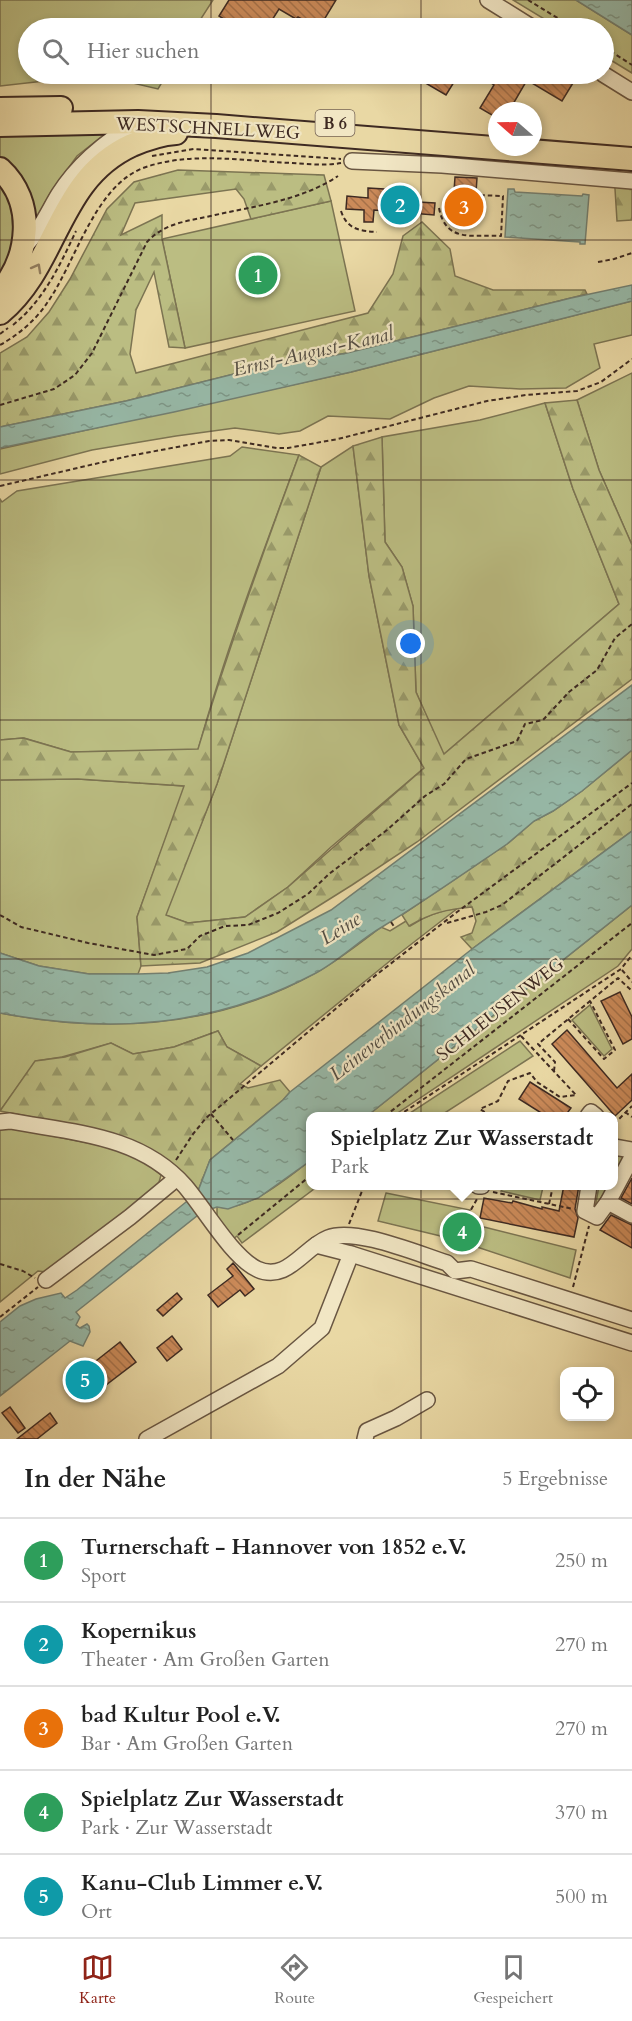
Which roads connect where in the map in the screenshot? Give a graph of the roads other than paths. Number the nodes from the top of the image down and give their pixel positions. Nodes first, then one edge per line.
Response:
1 (488, 0) edge
2 (517, 18) edge
3 (614, 81) edge
4 (632, 92) edge
5 (0, 109) edge
6 (138, 122) junction
7 (0, 125) edge
8 (216, 126) junction
9 (488, 135) edge
10 (542, 140) edge
11 (632, 146) edge
12 (632, 159) edge
13 (352, 161) road end
14 (0, 169) edge
15 (632, 182) edge
16 (23, 248) junction
17 (0, 292) edge
18 (0, 313) edge
19 (0, 1122) edge
20 (632, 1157) edge
21 (178, 1178) junction
22 (618, 1183) edge
23 (589, 1190) edge
24 (614, 1190) edge
25 (608, 1202) junction
26 (632, 1215) edge
27 (316, 1245) junction
28 (351, 1254) junction
29 (449, 1266) junction
30 (44, 1282) road end
31 (448, 1285) junction
32 (632, 1320) edge
33 (632, 1343) edge
34 (427, 1400) dead end
35 (147, 1439) edge
36 (365, 1439) edge

1 - 2 street
3 - 4 street
5 - 9 highway, WESTSCHNELLWEG / B 6
6 - 7 highway, WESTSCHNELLWEG / B 6
6 - 8 highway, WESTSCHNELLWEG / B 6
6 - 16 street
8 - 12 highway, WESTSCHNELLWEG / B 6
18 -> 8 highway
10 - 11 highway
13 - 15 street
14 - 16 highway
16 - 17 highway
19 - 21 street
20 - 22 street
21 - 27 street
21 - 30 street
23 - 25 street
24 - 25 street
25 - 26 street
27 - 28 street
27 - 29 street
28 - 31 street
28 - 35 street
29 - 31 street
29 - 32 street
31 - 33 street
34 - 36 street

